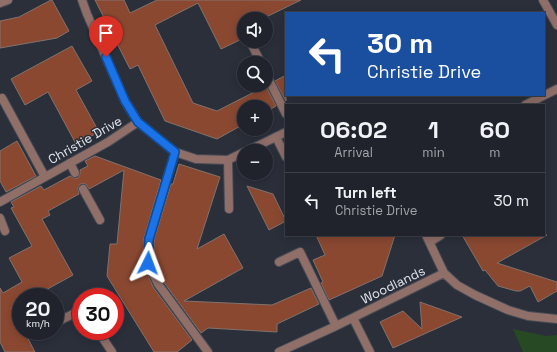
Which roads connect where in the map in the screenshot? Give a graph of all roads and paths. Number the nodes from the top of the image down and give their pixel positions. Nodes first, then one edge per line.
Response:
1 (8, 0) edge
2 (82, 0) edge
3 (543, 0) edge
4 (0, 3) edge
5 (557, 25) edge
6 (273, 88) edge
7 (557, 89) edge
8 (545, 95) edge
9 (543, 96) edge
10 (2, 98) dead end
11 (527, 104) edge
12 (285, 112) edge
13 (138, 122) junction
14 (285, 132) edge
15 (276, 137) junction
16 (262, 144) edge
17 (175, 152) junction
18 (285, 155) edge
19 (237, 156) edge
20 (228, 160) junction
21 (70, 163) junction
22 (75, 173) dead end
23 (45, 177) junction
24 (83, 189) dead end
25 (0, 202) edge
26 (228, 209) dead end
27 (0, 218) edge
28 (100, 220) dead end
29 (5, 231) dead end
30 (428, 238) edge
31 (279, 262) dead end
32 (444, 273) junction
33 (353, 318) junction
34 (557, 319) edge
35 (336, 326) junction
36 (104, 340) edge
37 (112, 352) edge
38 (208, 352) edge
39 (279, 352) edge
40 (370, 352) edge

1 - 4 street
2 - 13 street, Christie Drive
3 - 5 street
6 - 12 street
7 - 8 street
9 - 11 street
10 - 23 street, Christie Drive
13 - 17 street, Christie Drive
13 - 21 street, Christie Drive
14 - 15 street, Christie Drive
15 - 16 street, Christie Drive
15 - 18 street
17 - 20 street, Christie Drive
17 - 38 street
19 - 20 street, Christie Drive
20 - 26 street
21 - 22 street
21 - 23 street, Christie Drive
23 - 25 street, Christie Drive
24 - 28 street
27 - 29 street
30 - 32 street
31 - 35 street
32 - 33 street, Woodlands
32 - 34 street
33 - 35 street, Woodlands
33 - 40 street, Woodlands
35 - 39 street, Woodlands
36 - 37 street

